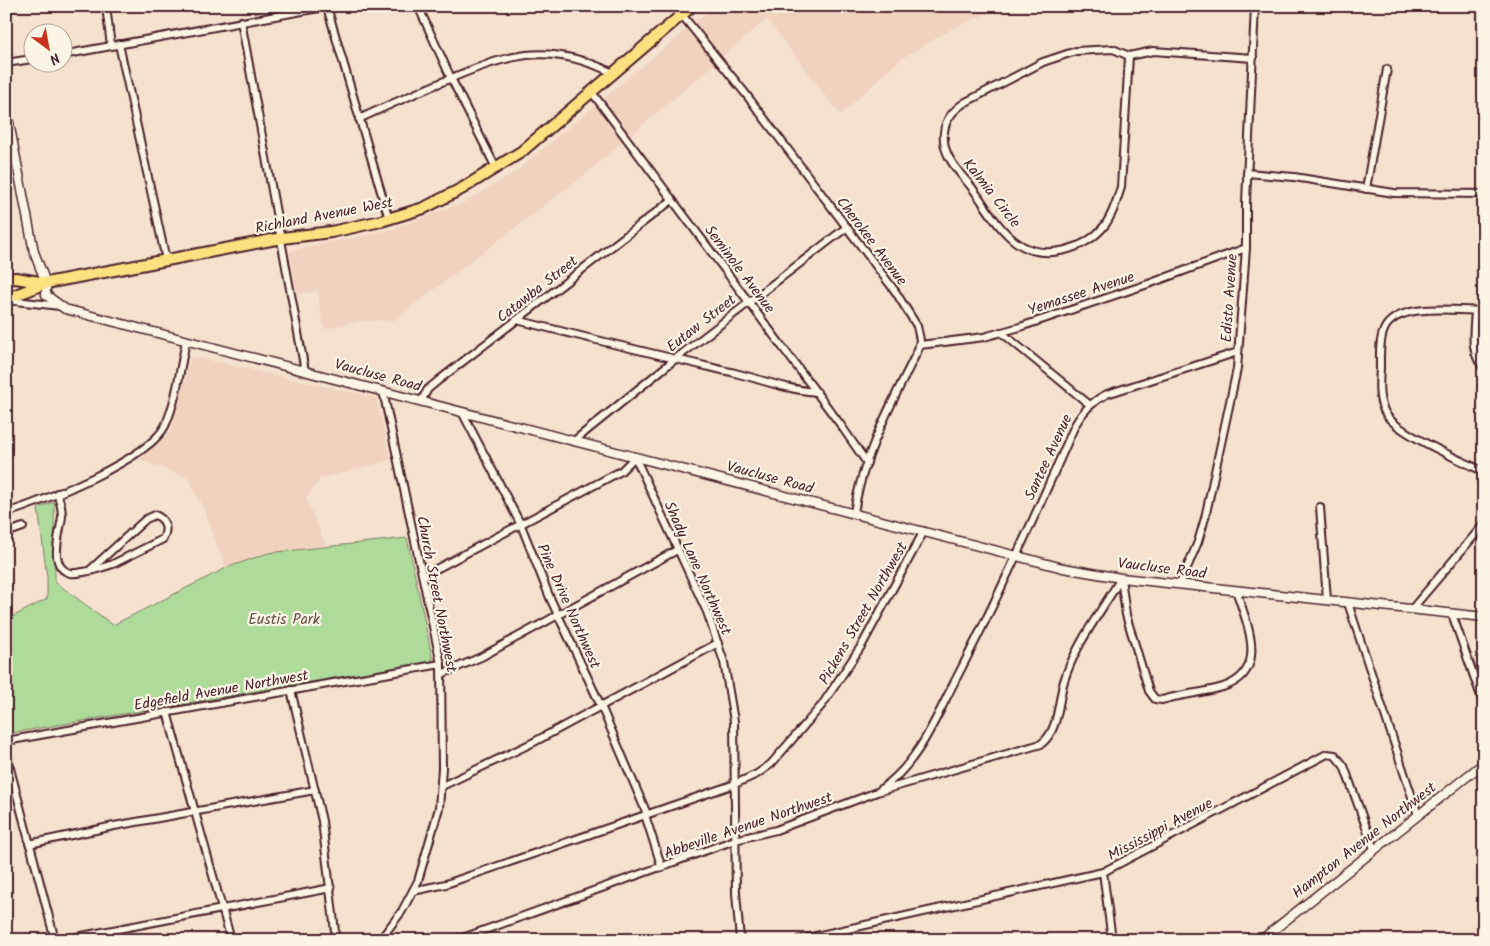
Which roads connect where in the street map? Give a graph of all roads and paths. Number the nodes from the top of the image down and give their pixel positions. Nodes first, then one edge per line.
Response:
1 (106, 6) edge
2 (290, 6) edge
3 (328, 6) edge
4 (418, 6) edge
5 (692, 6) edge
6 (1255, 6) edge
7 (283, 14) junction
8 (682, 15) junction
9 (241, 21) junction
10 (119, 44) junction
11 (111, 46) junction
12 (72, 53) edge
13 (1129, 56) junction
14 (1253, 58) junction
15 (22, 61) edge
16 (6, 63) edge
17 (1387, 69) dead end
18 (612, 72) junction
19 (451, 78) junction
20 (591, 90) junction
21 (6, 107) edge
22 (358, 119) junction
23 (496, 168) junction
24 (1247, 173) junction
25 (1366, 190) junction
26 (1484, 194) edge
27 (672, 200) junction
28 (389, 219) junction
29 (847, 227) junction
30 (282, 238) junction
31 (1246, 248) junction
32 (166, 260) junction
33 (6, 279) edge
34 (46, 283) junction
35 (6, 299) edge
36 (748, 302) junction
37 (60, 306) junction
38 (1475, 311) junction
39 (1484, 311) edge
40 (518, 320) junction
41 (1001, 332) junction
42 (186, 340) junction
43 (920, 345) junction
44 (1238, 352) junction
45 (674, 360) junction
46 (1484, 368) edge
47 (305, 370) junction
48 (383, 391) junction
49 (817, 392) junction
50 (421, 401) junction
51 (1090, 404) junction
52 (462, 412) junction
53 (574, 441) junction
54 (635, 457) junction
55 (867, 463) junction
56 (1484, 472) edge
57 (58, 494) junction
58 (1320, 507) dead end
59 (6, 513) edge
60 (854, 513) junction
61 (1484, 524) edge
62 (521, 525) junction
63 (23, 527) dead end
64 (924, 531) junction
65 (6, 533) edge
66 (677, 550) junction
67 (1017, 556) junction
68 (89, 571) junction
69 (423, 576) junction
70 (1121, 578) junction
71 (1180, 584) junction
72 (1236, 590) junction
73 (1327, 600) junction
74 (1348, 602) junction
75 (1411, 610) junction
76 (1452, 614) junction
77 (559, 615) junction
78 (1484, 617) edge
79 (718, 643) junction
80 (441, 664) junction
81 (442, 674) junction
82 (291, 690) junction
83 (1484, 704) edge
84 (601, 706) junction
85 (167, 712) junction
86 (6, 741) edge
87 (6, 753) edge
88 (1484, 763) edge
89 (735, 784) junction
90 (442, 786) junction
91 (315, 790) junction
92 (877, 792) junction
93 (194, 811) junction
94 (646, 814) junction
95 (1418, 815) junction
96 (735, 840) junction
97 (29, 844) junction
98 (1374, 849) junction
99 (662, 868) junction
100 (1103, 872) junction
101 (331, 888) junction
102 (413, 891) junction
103 (223, 908) junction
104 (55, 940) edge
105 (62, 940) edge
106 (231, 940) edge
107 (336, 940) edge
108 (380, 940) edge
109 (458, 940) edge
110 (740, 940) edge
111 (798, 940) edge
112 (1112, 940) edge
113 (1261, 940) edge

1 - 11 street
2 - 7 street
3 - 7 street
3 - 22 street
4 - 19 street
5 - 8 main road, Richland Avenue West
6 - 14 street, Edisto Avenue
7 - 9 street
8 - 18 main road, Richland Avenue West
8 - 29 street, Cherokee Avenue
9 - 10 street
9 - 30 street
10 - 11 street
10 - 32 street
11 - 12 street
13 - 13 street, Kalmia Circle
13 - 14 street, Kalmia Circle
14 - 24 street, Edisto Avenue
15 - 16 street
17 - 25 street
18 - 19 street
18 - 20 main road, Richland Avenue West
19 - 22 street
19 - 23 street
20 - 23 main road, Richland Avenue West
20 - 27 street, Seminole Avenue
21 - 34 street
22 - 28 street
23 - 28 main road, Richland Avenue West
24 - 25 street
24 - 31 street, Edisto Avenue
25 - 26 street
27 - 36 street, Seminole Avenue
27 - 40 street, Catawba Street
28 - 30 main road, Richland Avenue West
29 - 36 street, Eutaw Street
29 - 43 street, Cherokee Avenue
30 - 32 main road, Richland Avenue West
30 - 47 street
31 - 41 street, Yemassee Avenue
31 - 44 street, Edisto Avenue
32 - 34 main road, Richland Avenue West
33 - 34 main road, Richland Avenue West
34 - 35 main road, Richland Avenue West
34 - 37 street
35 - 37 street
36 - 45 street, Eutaw Street
36 - 49 street, Seminole Avenue
37 - 42 street, Vaucluse Road
38 - 39 street
38 - 46 street
38 - 56 street
40 - 45 street
40 - 50 street, Catawba Street
41 - 43 street, Yemassee Avenue
41 - 51 street
42 - 47 street, Vaucluse Road
42 - 57 street
43 - 55 street
44 - 51 street, Santee Avenue
44 - 71 street, Edisto Avenue
45 - 49 street
45 - 53 street, Eutaw Street
47 - 48 street, Vaucluse Road
48 - 50 street, Vaucluse Road
48 - 69 street, Church Street Northwest
49 - 55 street, Seminole Avenue
50 - 52 street, Vaucluse Road
51 - 67 street, Santee Avenue
52 - 53 street, Vaucluse Road
52 - 62 street, Pine Drive Northwest
53 - 54 street, Vaucluse Road
54 - 60 street, Vaucluse Road
54 - 62 street
54 - 66 street, Shady Lane Northwest
55 - 60 street
57 - 59 street
57 - 68 street
58 - 73 street
60 - 64 street, Vaucluse Road
61 - 75 street
62 - 69 street
62 - 77 street, Pine Drive Northwest
63 - 65 street
64 - 67 street, Vaucluse Road
64 - 89 street, Pickens Street Northwest
66 - 77 street
66 - 79 street, Shady Lane Northwest
67 - 70 street, Vaucluse Road
67 - 92 street, Santee Avenue
68 - 68 street
69 - 80 street, Church Street Northwest
70 - 71 street, Vaucluse Road
70 - 72 street
70 - 92 street, Abbeville Avenue Northwest
71 - 72 street, Vaucluse Road
72 - 73 street, Vaucluse Road
73 - 74 street, Vaucluse Road
74 - 75 street, Vaucluse Road
74 - 95 street
75 - 76 street, Vaucluse Road
76 - 78 street, Vaucluse Road
76 - 83 street
77 - 81 street
77 - 84 street, Pine Drive Northwest
79 - 84 street
79 - 89 street, Shady Lane Northwest
80 - 81 street, Church Street Northwest
80 - 82 street, Edgefield Avenue Northwest
81 - 90 street, Church Street Northwest
82 - 85 street, Edgefield Avenue Northwest
82 - 91 street
84 - 90 street
84 - 94 street, Pine Drive Northwest
85 - 86 street, Edgefield Avenue Northwest
85 - 93 street
87 - 97 street
88 - 95 street, Hampton Avenue Northwest
89 - 94 street, Pickens Street Northwest
89 - 96 street, Shady Lane Northwest
90 - 102 street, Church Street Northwest
91 - 93 street
91 - 101 street
92 - 96 street, Abbeville Avenue Northwest
93 - 97 street
93 - 103 street
94 - 99 street, Pine Drive Northwest
94 - 102 street, Pickens Street Northwest
95 - 98 street, Hampton Avenue Northwest
96 - 99 street, Abbeville Avenue Northwest
96 - 110 street, Shady Lane Northwest
97 - 104 street
98 - 100 street, Mississippi Avenue
98 - 113 street, Hampton Avenue Northwest
99 - 109 street, Abbeville Avenue Northwest
100 - 111 street, Mississippi Avenue
100 - 112 street
101 - 103 street
101 - 107 street
102 - 108 street, Church Street Northwest
103 - 105 street
103 - 106 street

